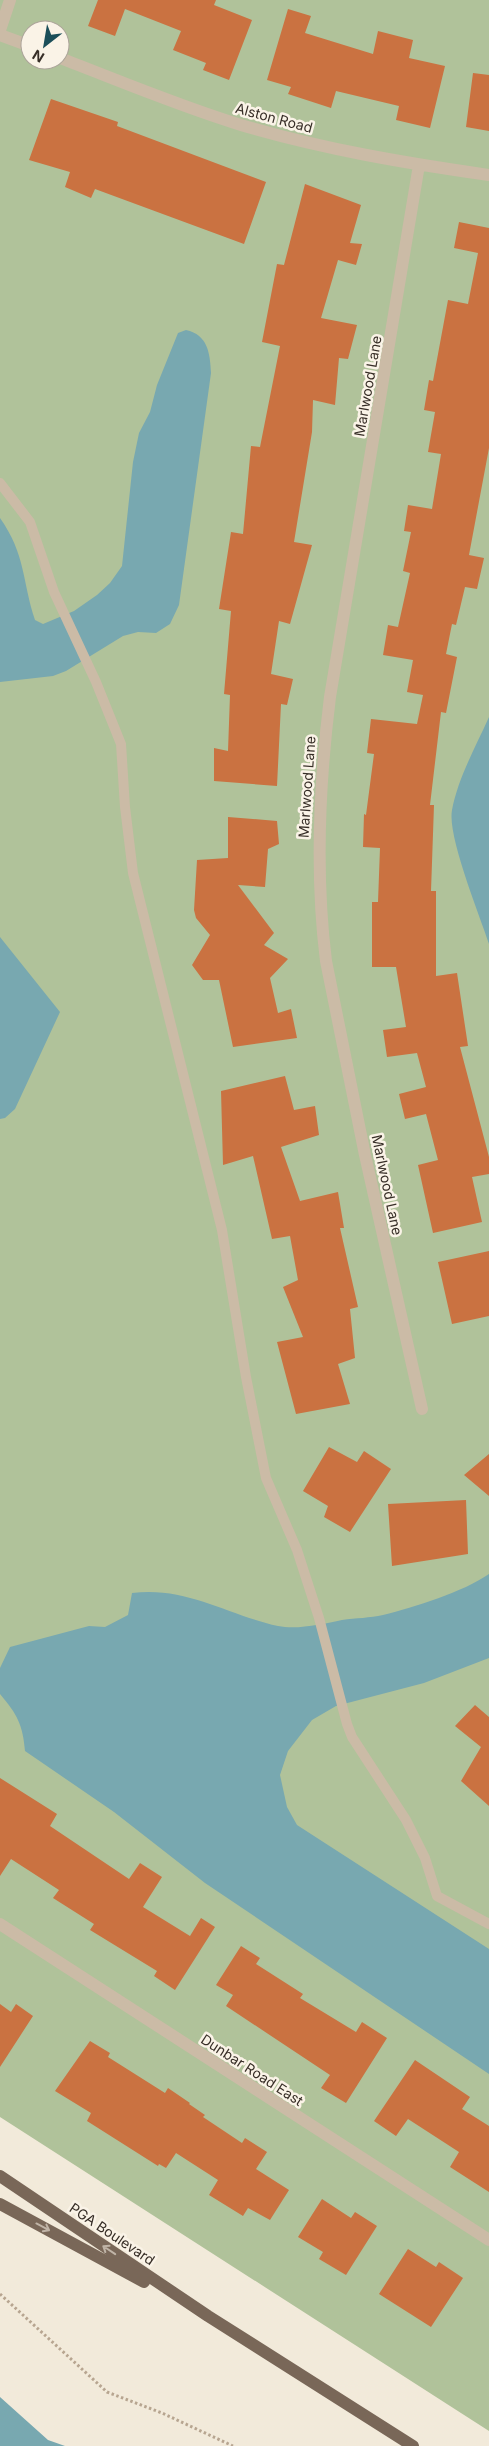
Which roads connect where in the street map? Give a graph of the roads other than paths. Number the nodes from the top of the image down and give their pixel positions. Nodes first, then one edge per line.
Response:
1 (10, 0) edge
2 (0, 30) edge
3 (0, 35) edge
4 (20, 42) edge
5 (70, 62) edge
6 (419, 165) junction
7 (489, 175) edge
8 (0, 484) edge
9 (422, 1409) dead end
10 (0, 1924) edge
11 (489, 1924) edge
12 (0, 2176) edge
13 (0, 2204) edge
14 (489, 2240) edge
15 (208, 2316) junction
16 (413, 2446) edge

1 - 2 street
3 - 4 street
5 - 6 street, Alston Road
6 - 7 street, Alston Road
6 - 9 street, Marlwood Lane
8 - 11 lane
10 - 14 street, Dunbar Road East
15 -> 12 main road, PGA Boulevard
13 -> 15 main road, PGA Boulevard
15 - 16 main road, PGA Boulevard

